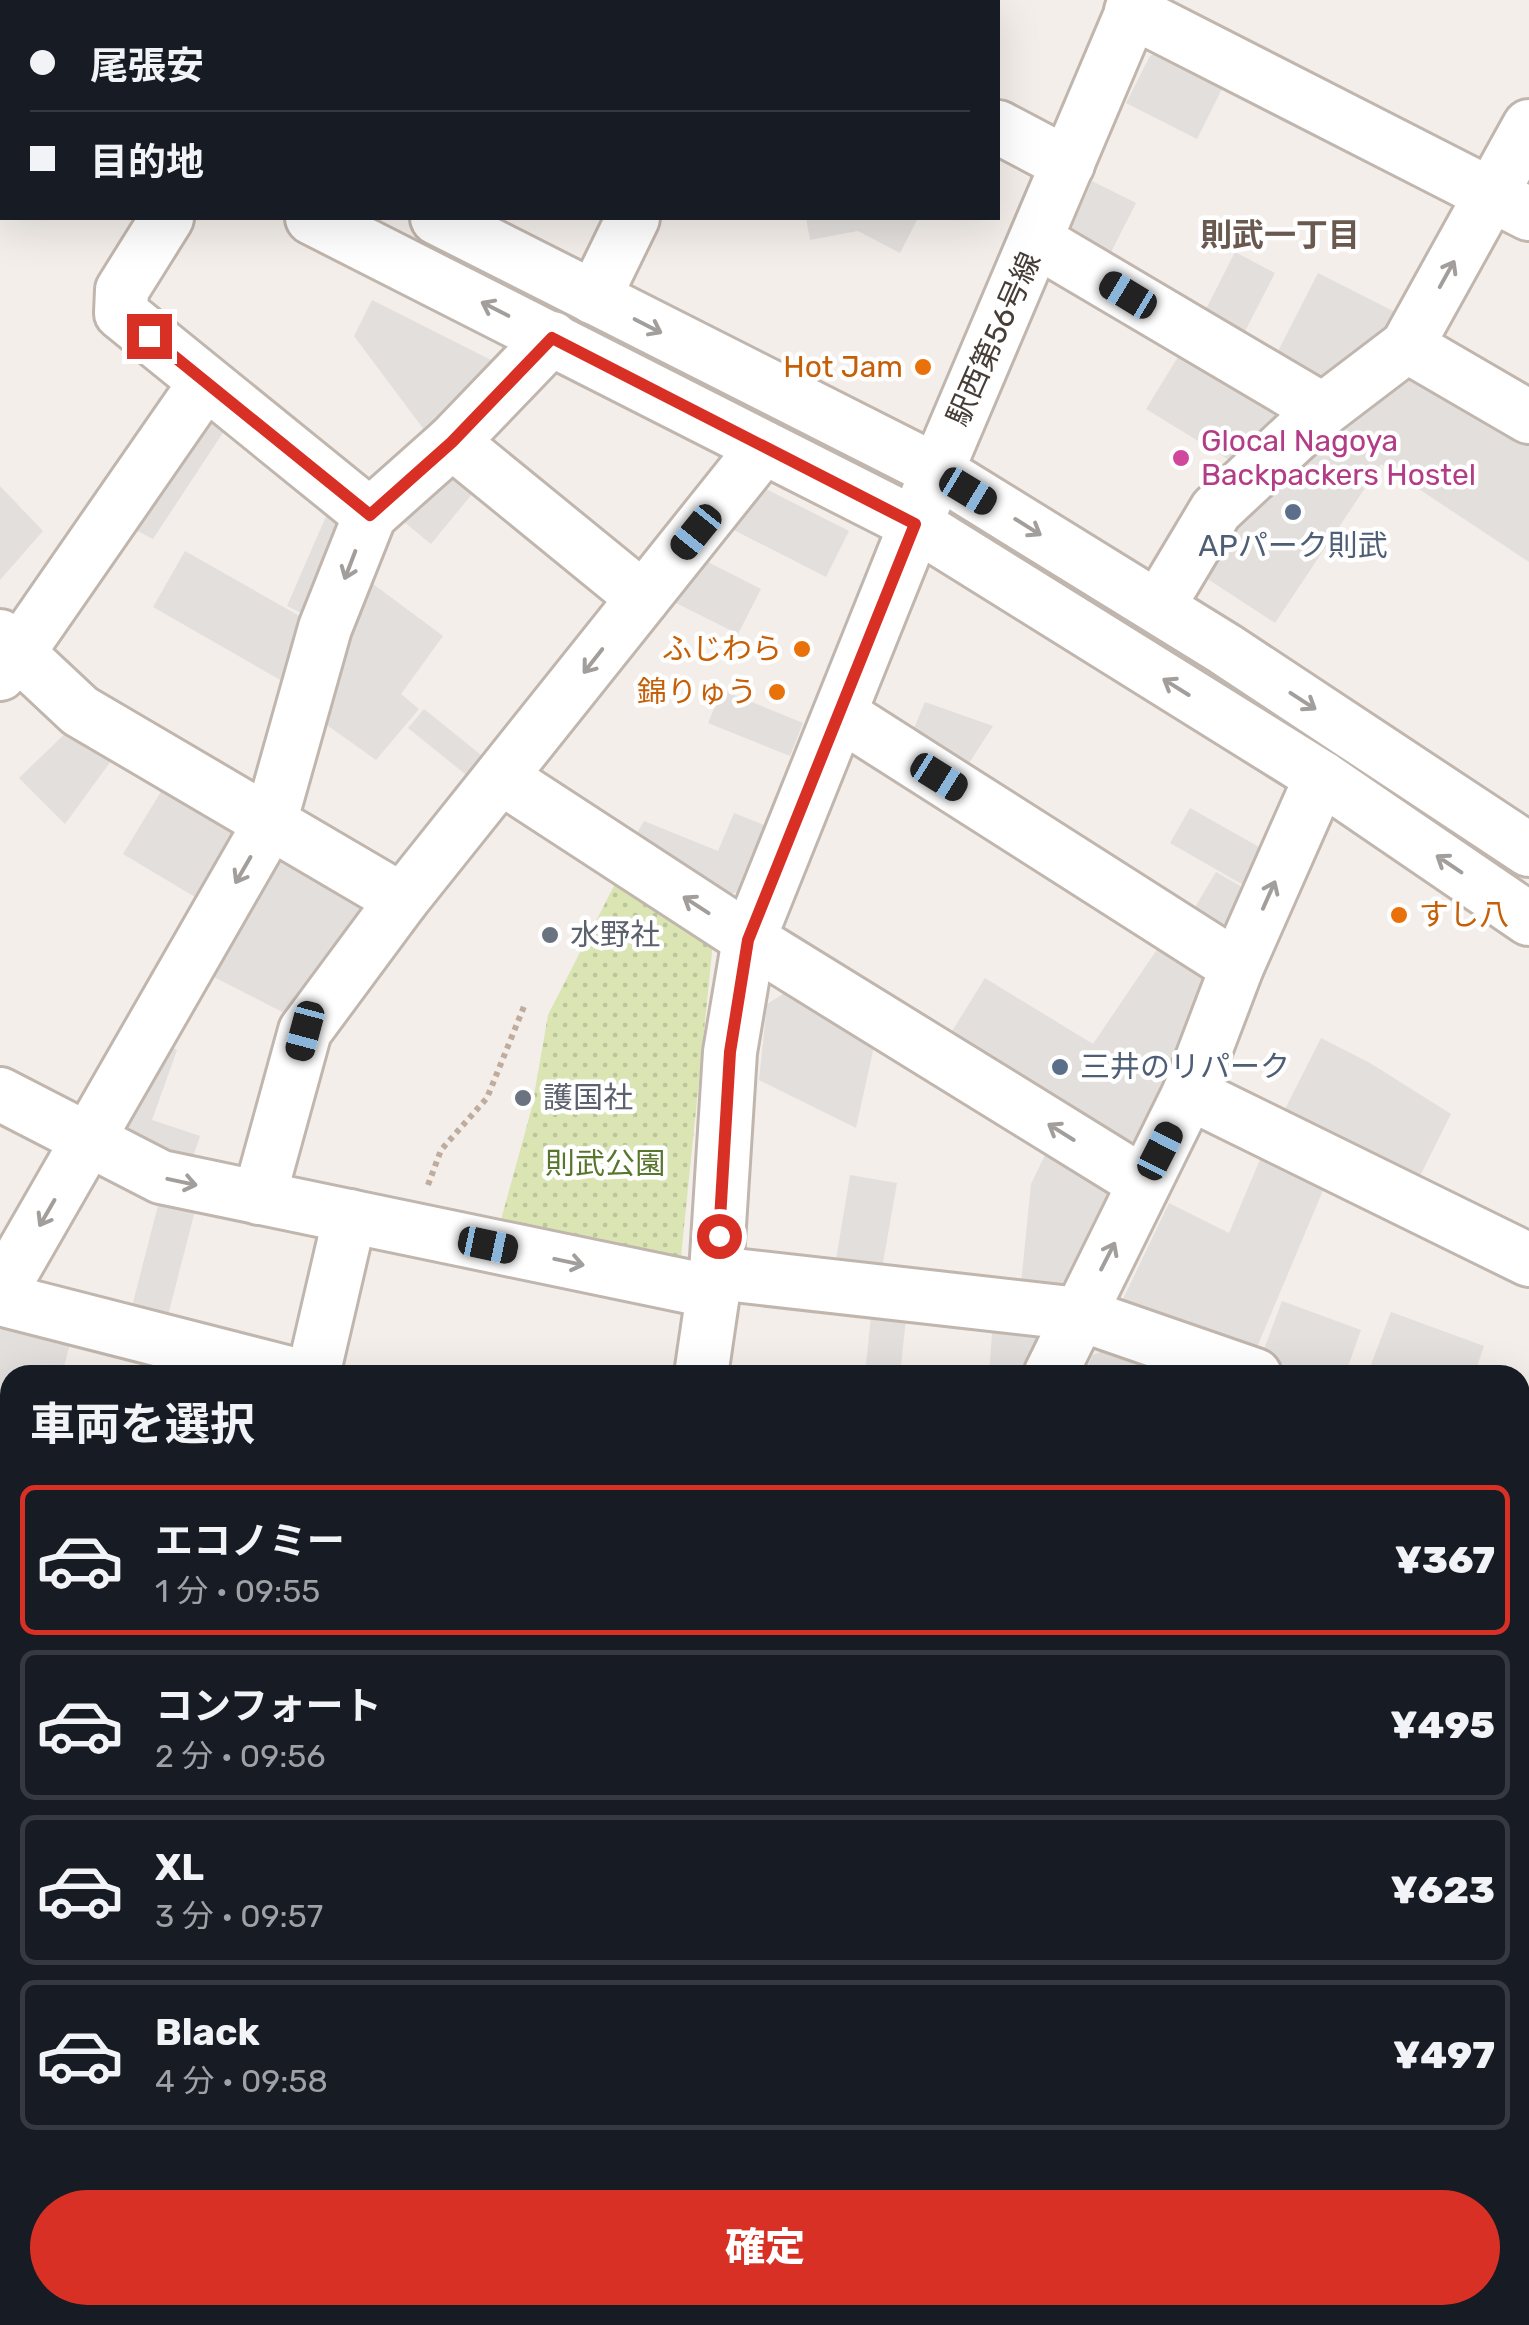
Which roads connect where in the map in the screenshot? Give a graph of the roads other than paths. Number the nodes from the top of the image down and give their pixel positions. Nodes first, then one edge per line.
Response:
1 (1134, 6) edge
2 (1529, 126) edge
3 (1000, 127) edge
4 (1068, 164) junction
5 (1510, 204) edge
6 (166, 220) edge
7 (316, 220) edge
8 (441, 220) edge
9 (631, 220) edge
10 (1037, 241) junction
11 (594, 298) junction
12 (552, 338) junction
13 (1407, 346) junction
14 (205, 384) junction
15 (1322, 410) junction
16 (1529, 417) edge
17 (452, 442) junction
18 (763, 448) junction
19 (936, 471) junction
20 (370, 515) junction
21 (915, 524) junction
22 (643, 598) junction
23 (1158, 607) junction
24 (6, 654) edge
25 (840, 714) junction
26 (1321, 777) junction
27 (502, 778) junction
28 (270, 823) junction
29 (1529, 850) edge
30 (402, 900) junction
31 (1529, 919) edge
32 (748, 940) junction
33 (1238, 967) junction
34 (0, 1094) edge
35 (1189, 1094) junction
36 (89, 1141) junction
37 (1144, 1183) junction
38 (259, 1198) junction
39 (350, 1216) junction
40 (1529, 1260) edge
41 (716, 1282) junction
42 (0, 1296) edge
43 (1079, 1314) junction
44 (259, 1365) edge
45 (315, 1365) edge
46 (702, 1365) edge
47 (1055, 1365) edge
48 (1226, 1365) edge

1 - 4 street, 駅西第56号線
1 - 5 street
2 - 5 street
3 - 4 street
4 - 10 street, 駅西第56号線
13 -> 5 street
6 - 14 street
12 -> 7 street
8 - 11 street
9 - 11 street
10 - 15 street
10 - 19 street, 駅西第56号線
11 -> 19 street
12 - 17 street
12 - 18 street
13 - 15 street
13 - 16 street
14 - 20 street
14 - 24 street
15 - 23 street
17 - 20 street
17 - 22 street
18 - 21 street
18 - 22 street
19 - 21 street, 駅西第56号線
19 -> 23 street
20 -> 28 street
21 - 25 street, 駅西第56号線
26 -> 21 street
22 -> 27 street
23 -> 29 street
24 - 28 street
25 - 32 street, 駅西第56号線
25 - 33 street
31 -> 26 street
33 -> 26 street
27 - 30 street
32 -> 27 street
28 - 30 street
28 -> 36 street
30 - 38 street
37 -> 32 street
32 - 41 street, 駅西第56号線
33 - 35 street
34 - 36 street
35 - 37 street
35 - 40 street
36 -> 38 street
36 -> 42 street
43 -> 37 street
38 - 39 street
39 -> 41 street
39 - 45 street
41 - 43 street
41 - 46 street, 駅西第56号線
42 - 44 street
43 - 47 street
43 - 48 street

